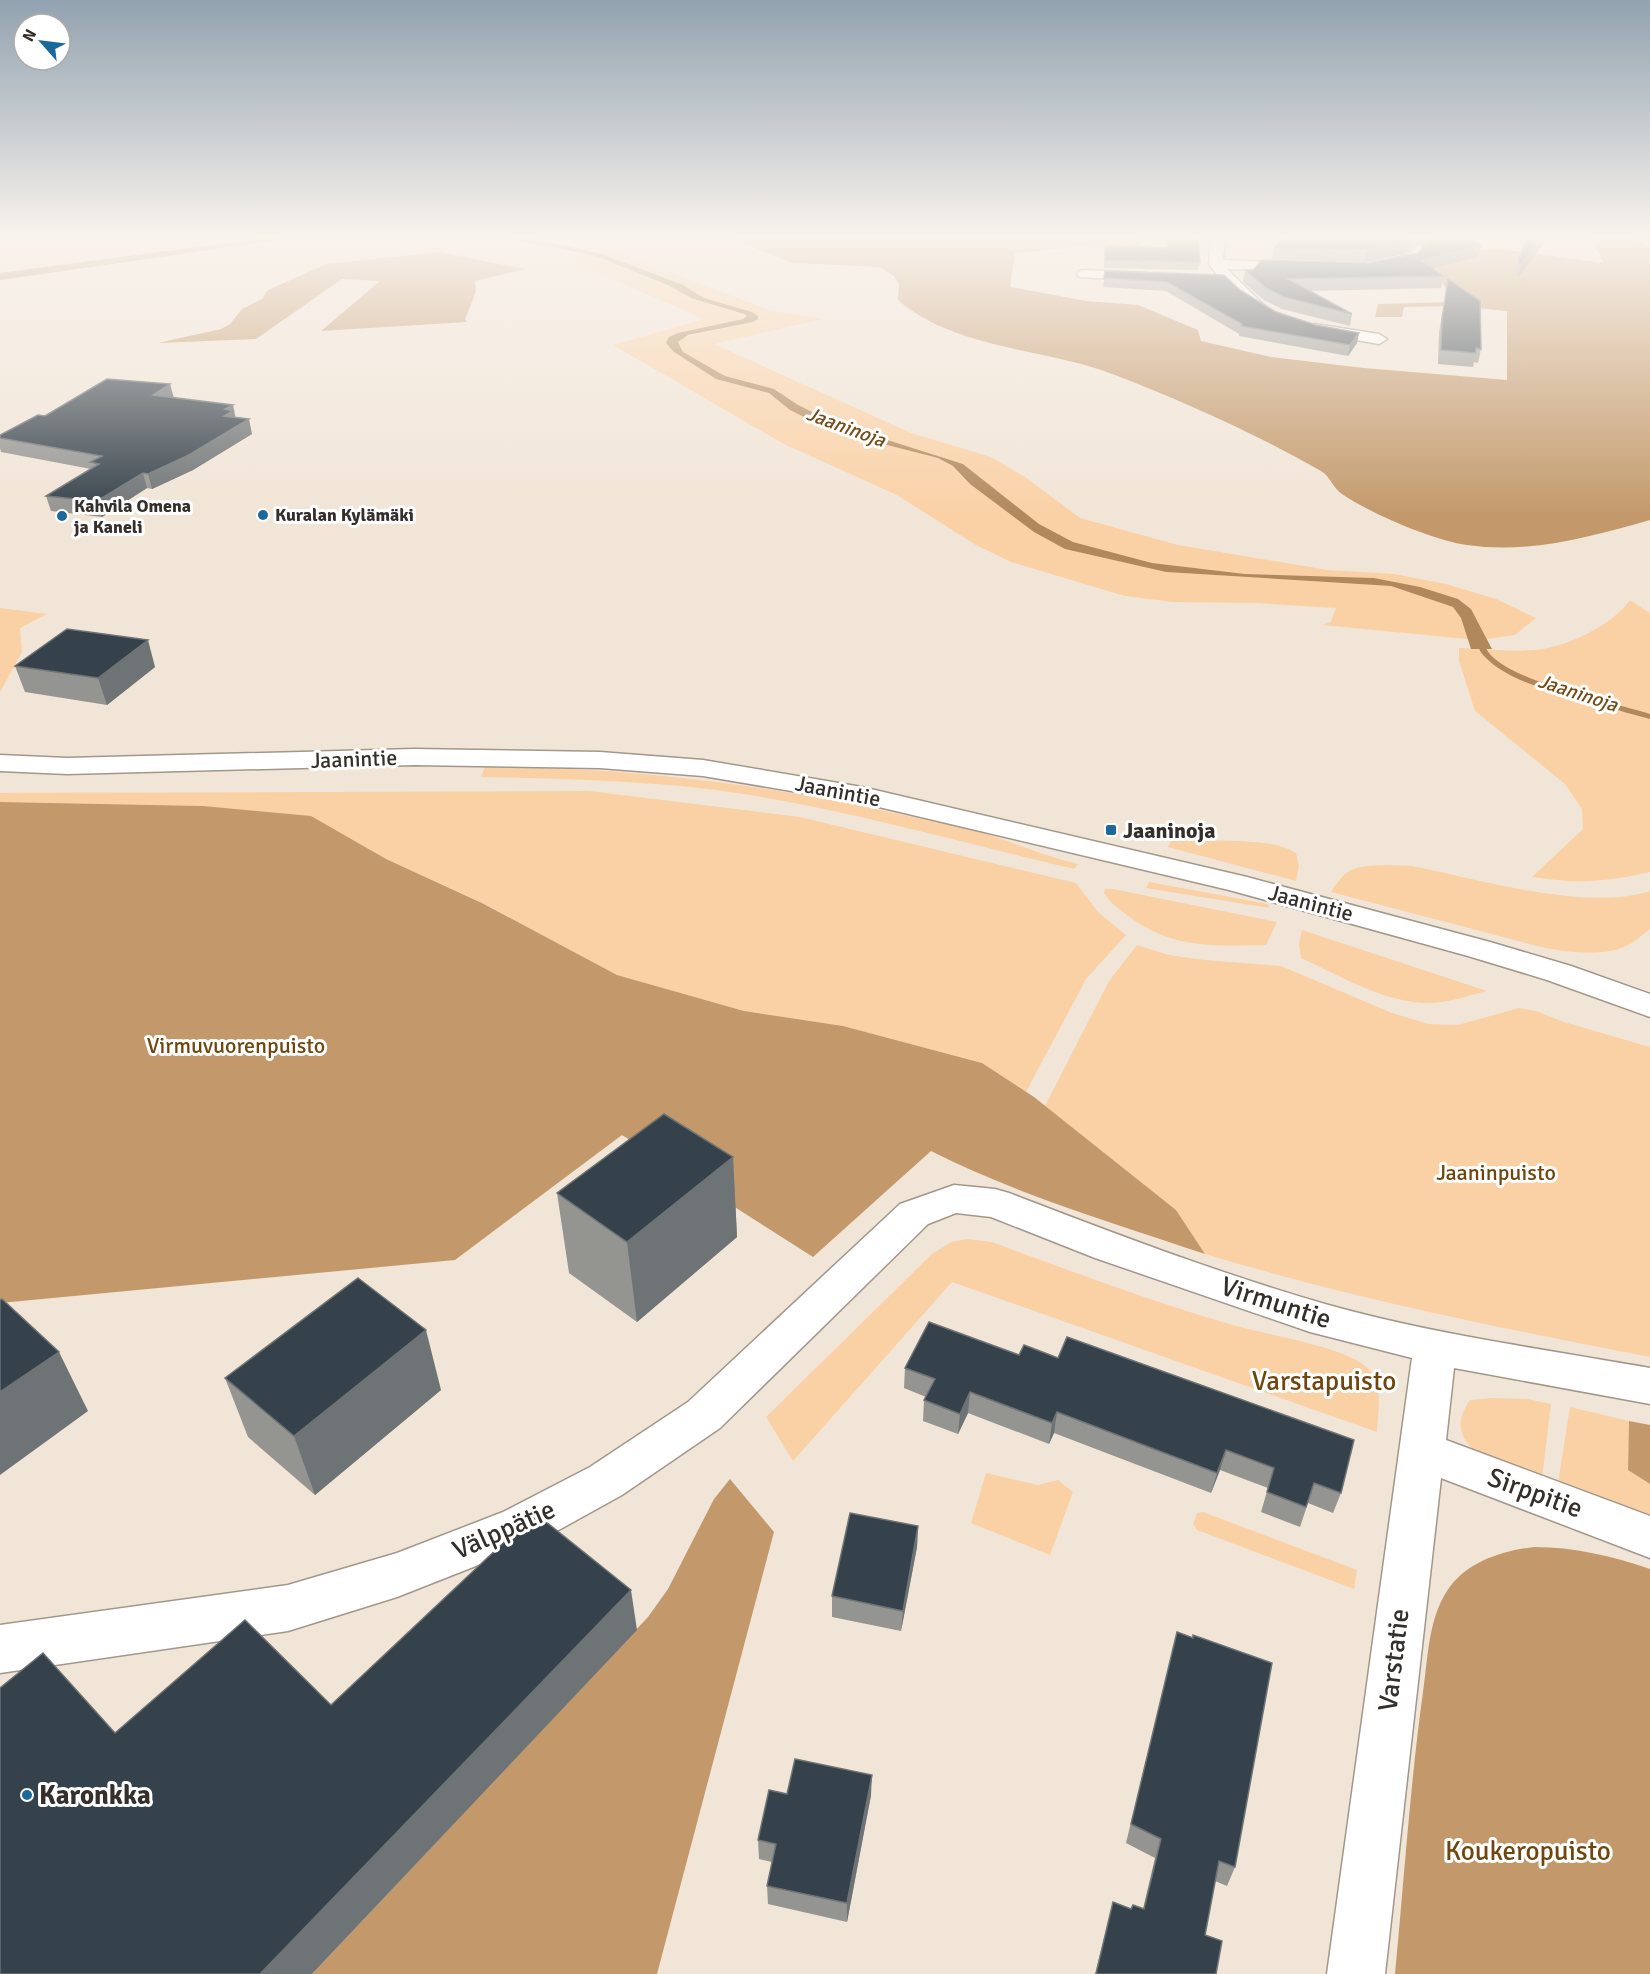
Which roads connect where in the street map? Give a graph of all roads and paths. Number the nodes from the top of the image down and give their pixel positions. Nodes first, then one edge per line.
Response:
1 (1335, 331) edge
2 (1378, 339) dead end
3 (0, 763) edge
4 (1647, 1001) edge
5 (914, 1214) joint
6 (1434, 1347) junction
7 (1650, 1386) edge
8 (1420, 1450) junction
9 (1650, 1537) edge
10 (0, 1649) edge
11 (1356, 1974) edge

1 - 2 street
3 - 4 street, Jaanintie
5 - 6 street, Virmuntie
5 - 10 street, Välppätie
6 - 7 street, Virmuntie
6 - 8 street, Varstatie
8 - 9 street, Sirppitie
8 - 11 street, Varstatie

